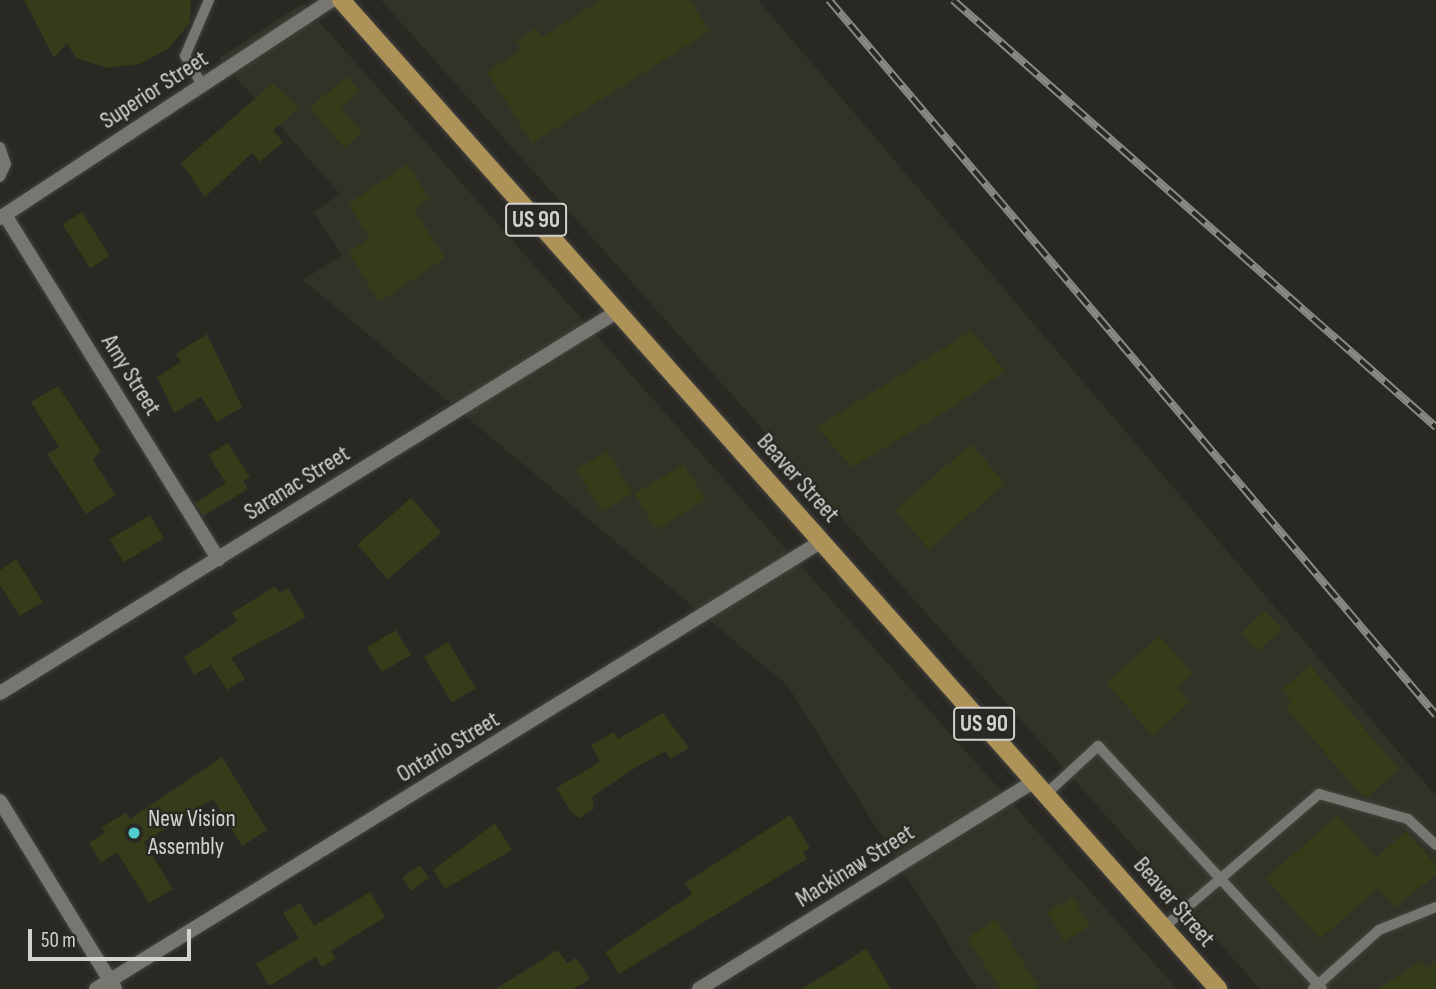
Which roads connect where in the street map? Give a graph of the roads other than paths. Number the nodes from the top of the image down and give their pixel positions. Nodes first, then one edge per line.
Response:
1 (209, 0) edge
2 (332, 0) edge
3 (341, 0) edge
4 (202, 85) junction
5 (0, 147) edge
6 (0, 177) edge
7 (2, 216) edge
8 (618, 312) junction
9 (822, 541) junction
10 (218, 559) junction
11 (0, 693) edge
12 (1041, 788) junction
13 (0, 801) edge
14 (1436, 845) edge
15 (1220, 875) junction
16 (1436, 907) edge
17 (1163, 928) junction
18 (113, 985) edge
19 (1318, 987) edge
20 (96, 989) edge
21 (699, 989) edge
22 (1219, 989) edge

1 - 4 lane
2 - 4 street, Superior Street
3 - 8 main road, Beaver Street / US 90
4 - 7 street, Superior Street
5 - 6 lane
7 - 10 street, Amy Street
8 - 9 main road, Beaver Street / US 90
8 - 10 street, Saranac Street
9 - 12 main road, Beaver Street / US 90
9 - 18 street, Ontario Street
10 - 11 street, Saranac Street
12 - 15 lane
12 - 17 main road, Beaver Street / US 90
12 - 21 street, Mackinaw Street
13 - 18 street
14 - 15 lane
15 - 17 lane
15 - 19 lane
16 - 19 lane
17 - 22 main road, Beaver Street / US 90
18 - 20 street, Ontario Street

